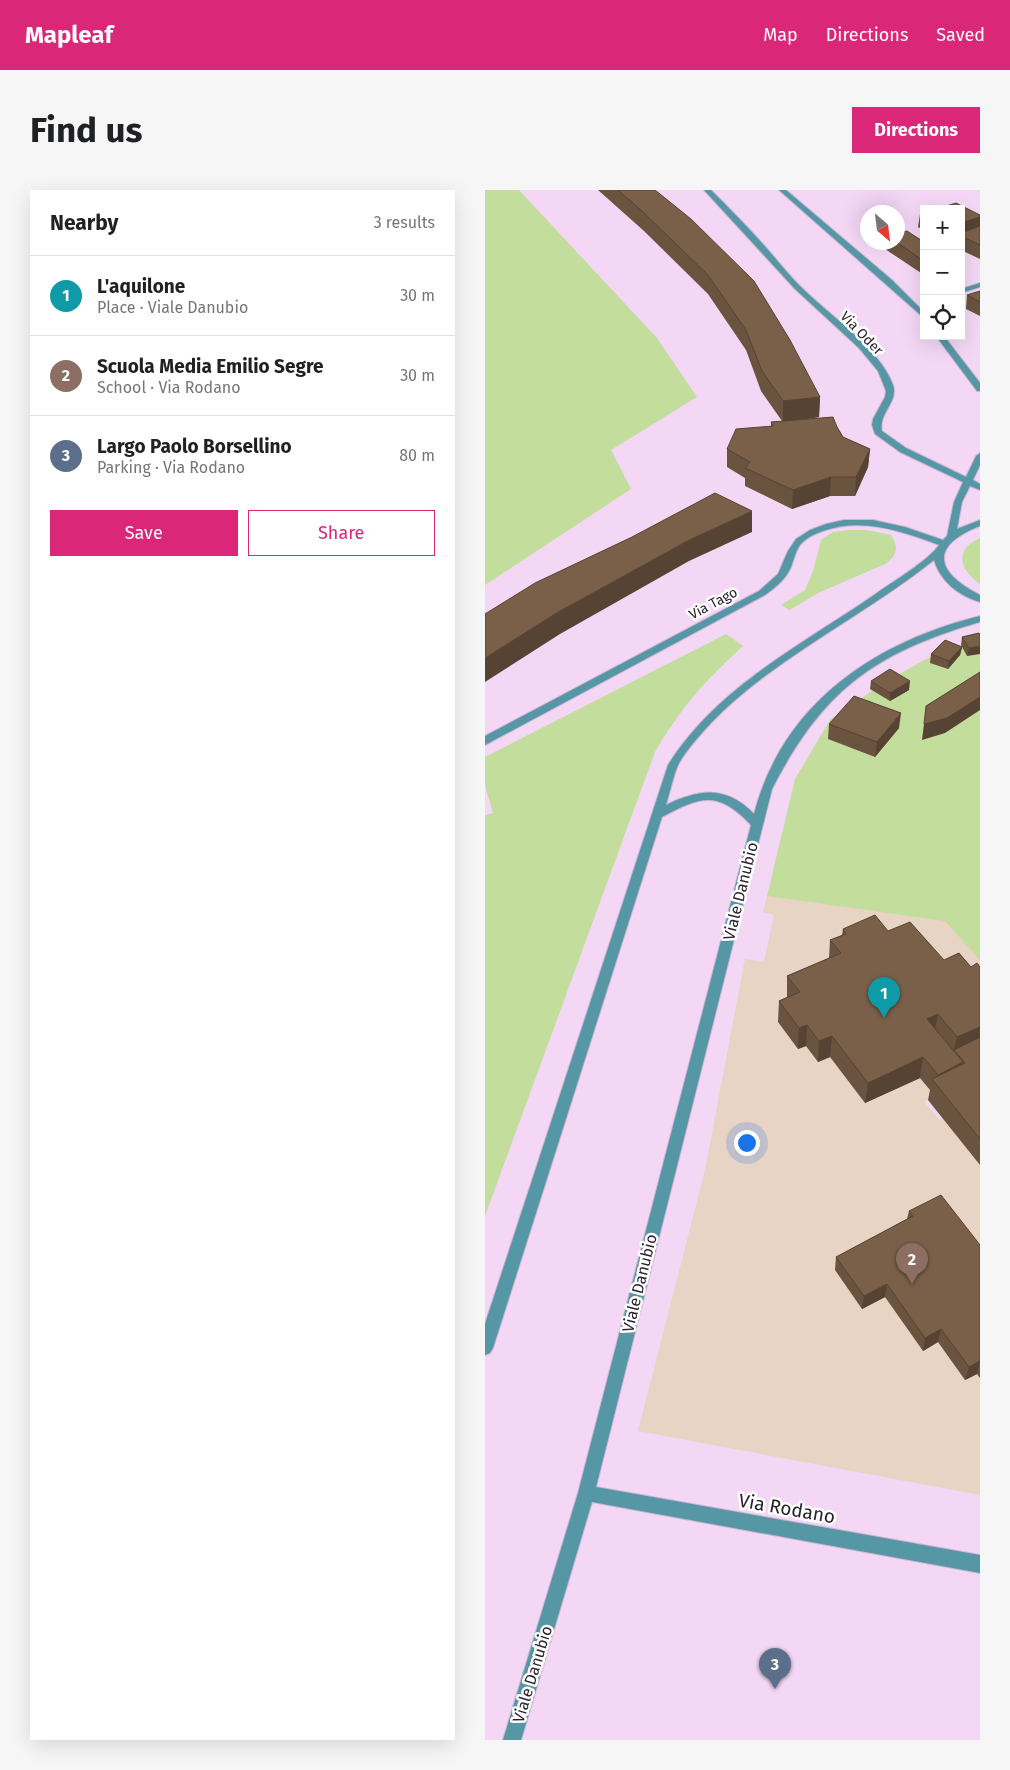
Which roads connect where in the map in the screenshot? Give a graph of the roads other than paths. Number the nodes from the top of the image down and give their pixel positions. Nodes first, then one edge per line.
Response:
1 (707, 190) edge
2 (782, 190) edge
3 (980, 284) edge
4 (965, 290) edge
5 (920, 306) edge
6 (943, 340) edge
7 (980, 390) edge
8 (980, 456) edge
9 (969, 480) junction
10 (980, 487) edge
11 (980, 523) edge
12 (945, 543) junction
13 (980, 599) edge
14 (980, 619) edge
15 (485, 741) edge
16 (656, 815) junction
17 (757, 824) junction
18 (485, 1348) edge
19 (586, 1493) junction
20 (980, 1564) edge
21 (512, 1740) edge

1 - 9 street, Via Oder
2 - 5 street
3 - 4 street
6 - 7 street
8 - 9 street
9 - 10 street
9 - 12 street
11 - 12 street
12 - 13 street
12 - 15 street, Via Tago
12 - 16 street
14 - 17 street, Viale Danubio
16 - 17 street, Viale Danubio
16 - 18 street
17 - 19 street, Viale Danubio
19 - 20 street, Via Rodano
19 - 21 street, Viale Danubio

